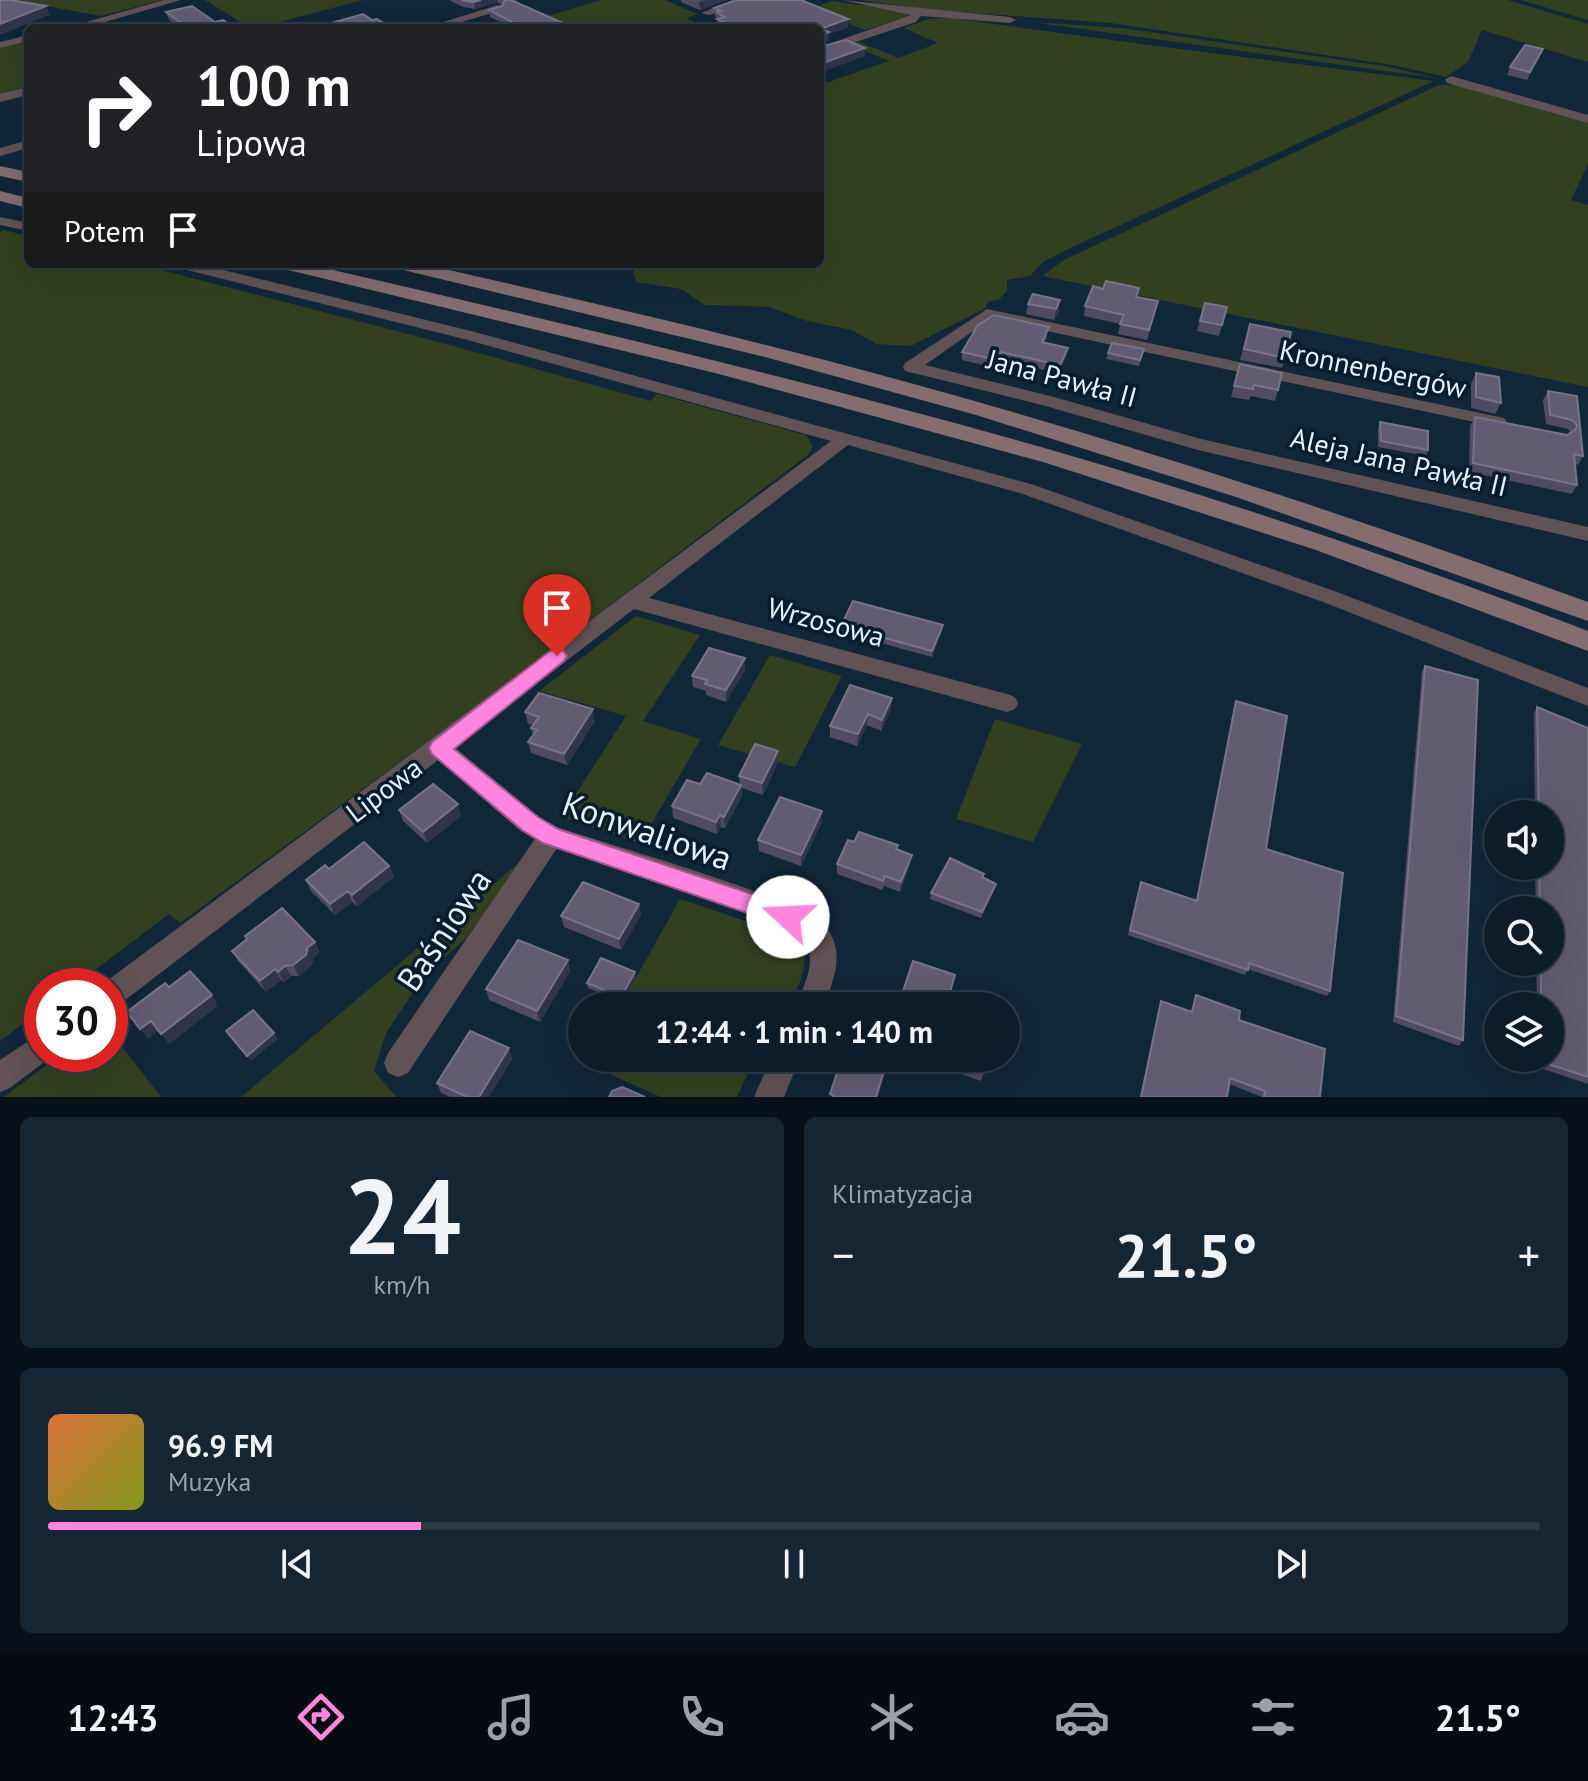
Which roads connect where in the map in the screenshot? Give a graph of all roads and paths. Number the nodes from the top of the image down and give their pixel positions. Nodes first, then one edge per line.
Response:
1 (176, 0) edge
2 (745, 0) edge
3 (847, 0) edge
4 (498, 8) edge
5 (706, 13) dead end
6 (918, 13) junction
7 (1010, 20) dead end
8 (86, 24) edge
9 (444, 24) edge
10 (24, 39) edge
11 (0, 45) edge
12 (824, 50) edge
13 (1451, 80) dead end
14 (24, 92) edge
15 (0, 98) edge
16 (1588, 119) edge
17 (24, 145) edge
18 (0, 152) edge
19 (0, 171) edge
20 (24, 176) edge
21 (0, 196) edge
22 (24, 202) edge
23 (0, 221) edge
24 (24, 226) edge
25 (196, 268) edge
26 (301, 268) edge
27 (416, 268) edge
28 (911, 367) joint
29 (1514, 426) edge
30 (846, 438) junction
31 (1198, 444) joint
32 (1588, 534) edge
33 (628, 600) junction
34 (1588, 612) edge
35 (1588, 641) edge
36 (1588, 697) edge
37 (1007, 703) dead end
38 (439, 748) junction
39 (551, 836) junction
40 (128, 981) edge
41 (815, 992) edge
42 (24, 1060) edge
43 (398, 1063) dead end
44 (780, 1072) edge
45 (0, 1078) edge
46 (769, 1097) edge

1 - 8 street
2 - 5 street
3 - 6 street
4 - 9 street
6 - 7 street
6 - 12 street
10 - 11 street
13 - 16 street
14 - 15 street
17 - 18 street
19 - 20 main road
21 - 22 main road
23 - 24 street
25 - 30 street
26 - 35 main road
27 - 34 main road
28 - 29 street, Kronnenbergów
28 - 31 street, Jana Pawła II
30 - 33 street, Lipowa
30 - 36 street
31 - 32 street, Aleja Jana Pawła II
33 - 37 street, Wrzosowa
33 - 38 street, Lipowa
38 - 39 street, Konwaliowa
38 - 40 street, Lipowa
39 - 41 street, Konwaliowa
39 - 43 street, Baśniowa
42 - 45 street
44 - 46 street

